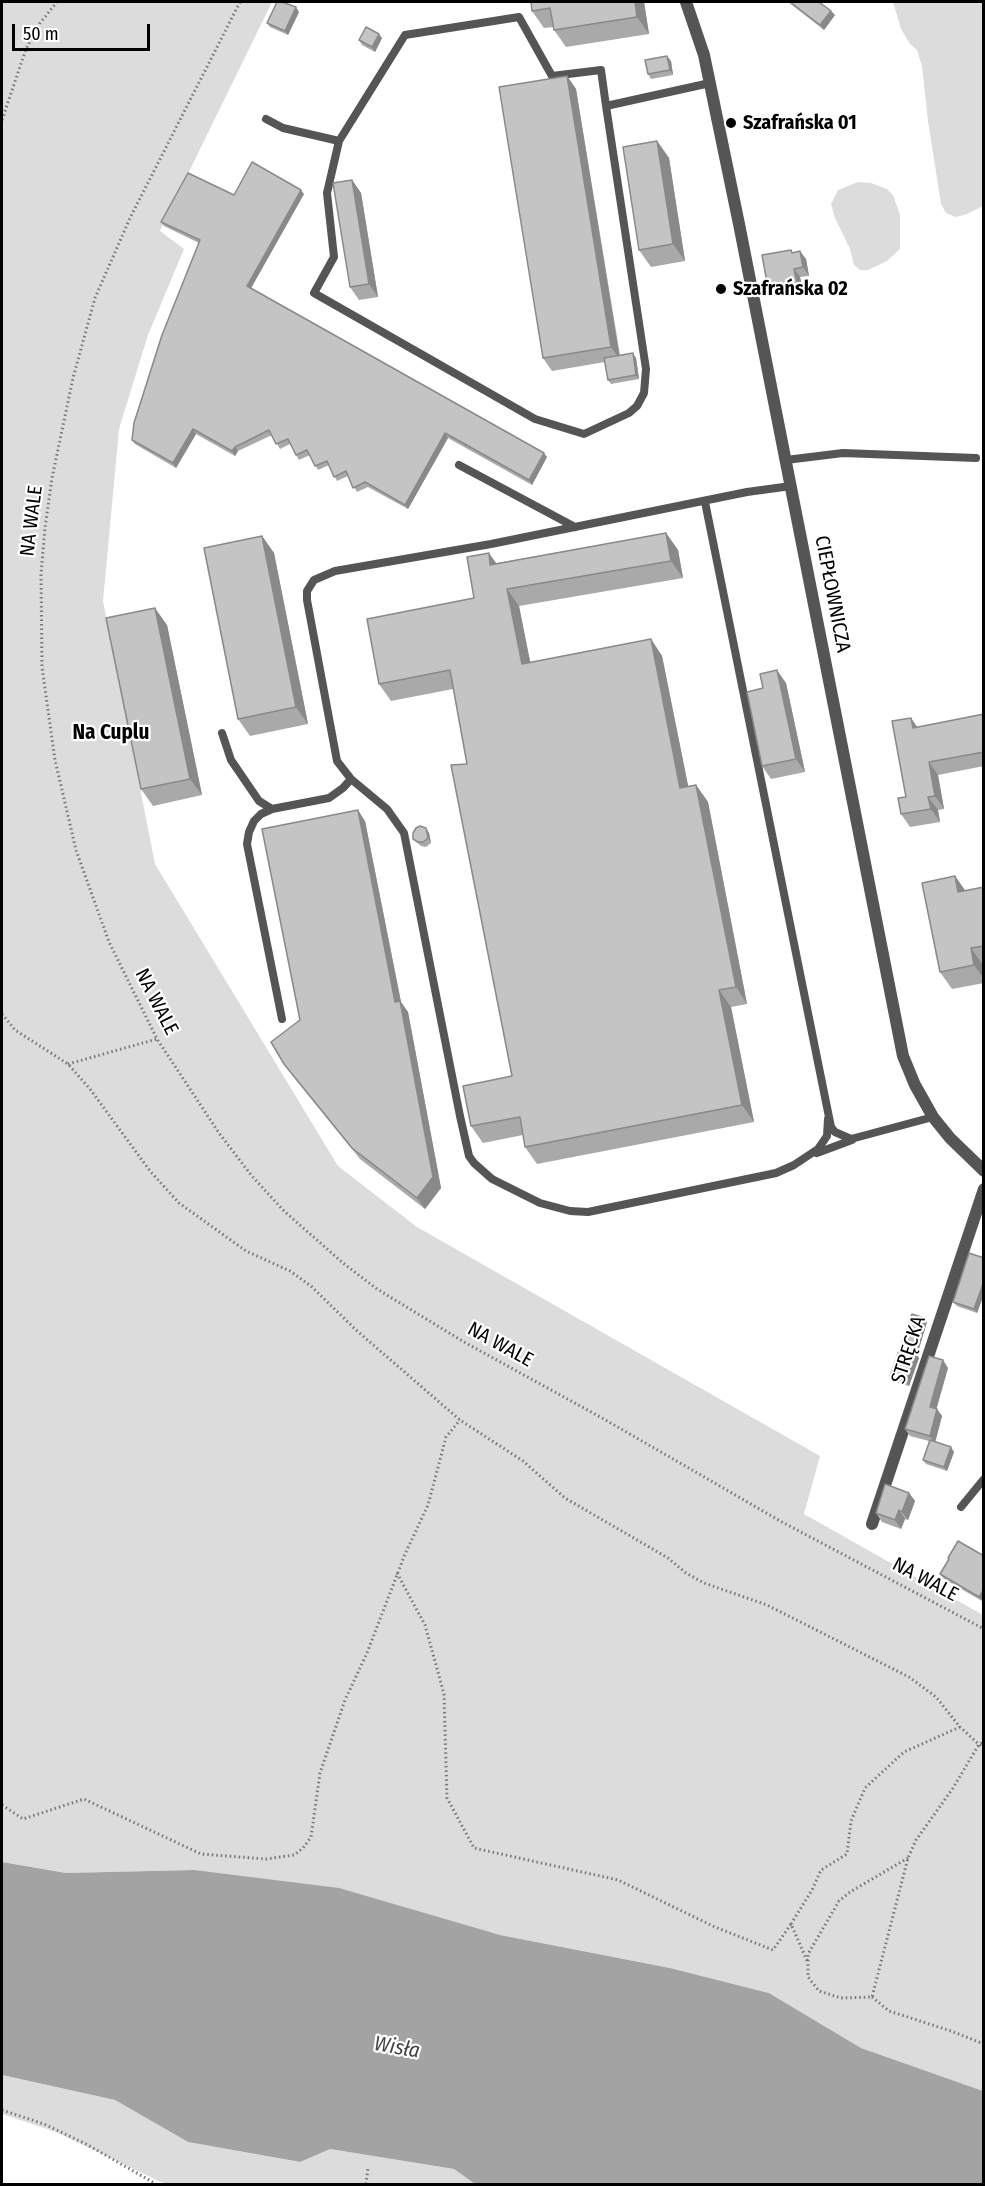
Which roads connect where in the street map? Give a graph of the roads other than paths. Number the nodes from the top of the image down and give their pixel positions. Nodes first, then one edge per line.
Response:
1 (686, 2) edge
2 (710, 83) junction
3 (606, 106) junction
4 (266, 119) dead end
5 (339, 141) junction
6 (976, 458) dead end
7 (786, 460) junction
8 (459, 465) dead end
9 (791, 486) junction
10 (705, 502) junction
11 (575, 527) junction
12 (222, 733) dead end
13 (351, 779) junction
14 (272, 809) junction
15 (282, 1020) dead end
16 (933, 1117) junction
17 (828, 1119) junction
18 (856, 1138) junction
19 (809, 1156) junction
20 (984, 1171) edge
21 (984, 1189) edge
22 (984, 1479) edge
23 (961, 1507) dead end
24 (872, 1524) dead end

1 - 2 street, CIEPŁOWNICZA
2 - 3 lane
2 - 7 street, CIEPŁOWNICZA
3 - 5 lane
3 - 5 lane
4 - 5 lane
6 - 7 lane
7 - 9 street, CIEPŁOWNICZA
8 - 11 lane
9 - 10 lane
9 - 16 street, CIEPŁOWNICZA
10 - 11 lane
10 - 17 lane
11 - 13 lane
12 - 14 lane
13 - 14 lane
13 - 19 lane
14 - 15 lane
16 - 18 lane
16 - 20 street, CIEPŁOWNICZA
17 - 18 lane
17 - 19 lane
18 - 19 lane
21 - 24 street, STRĘCKA
22 - 23 lane

